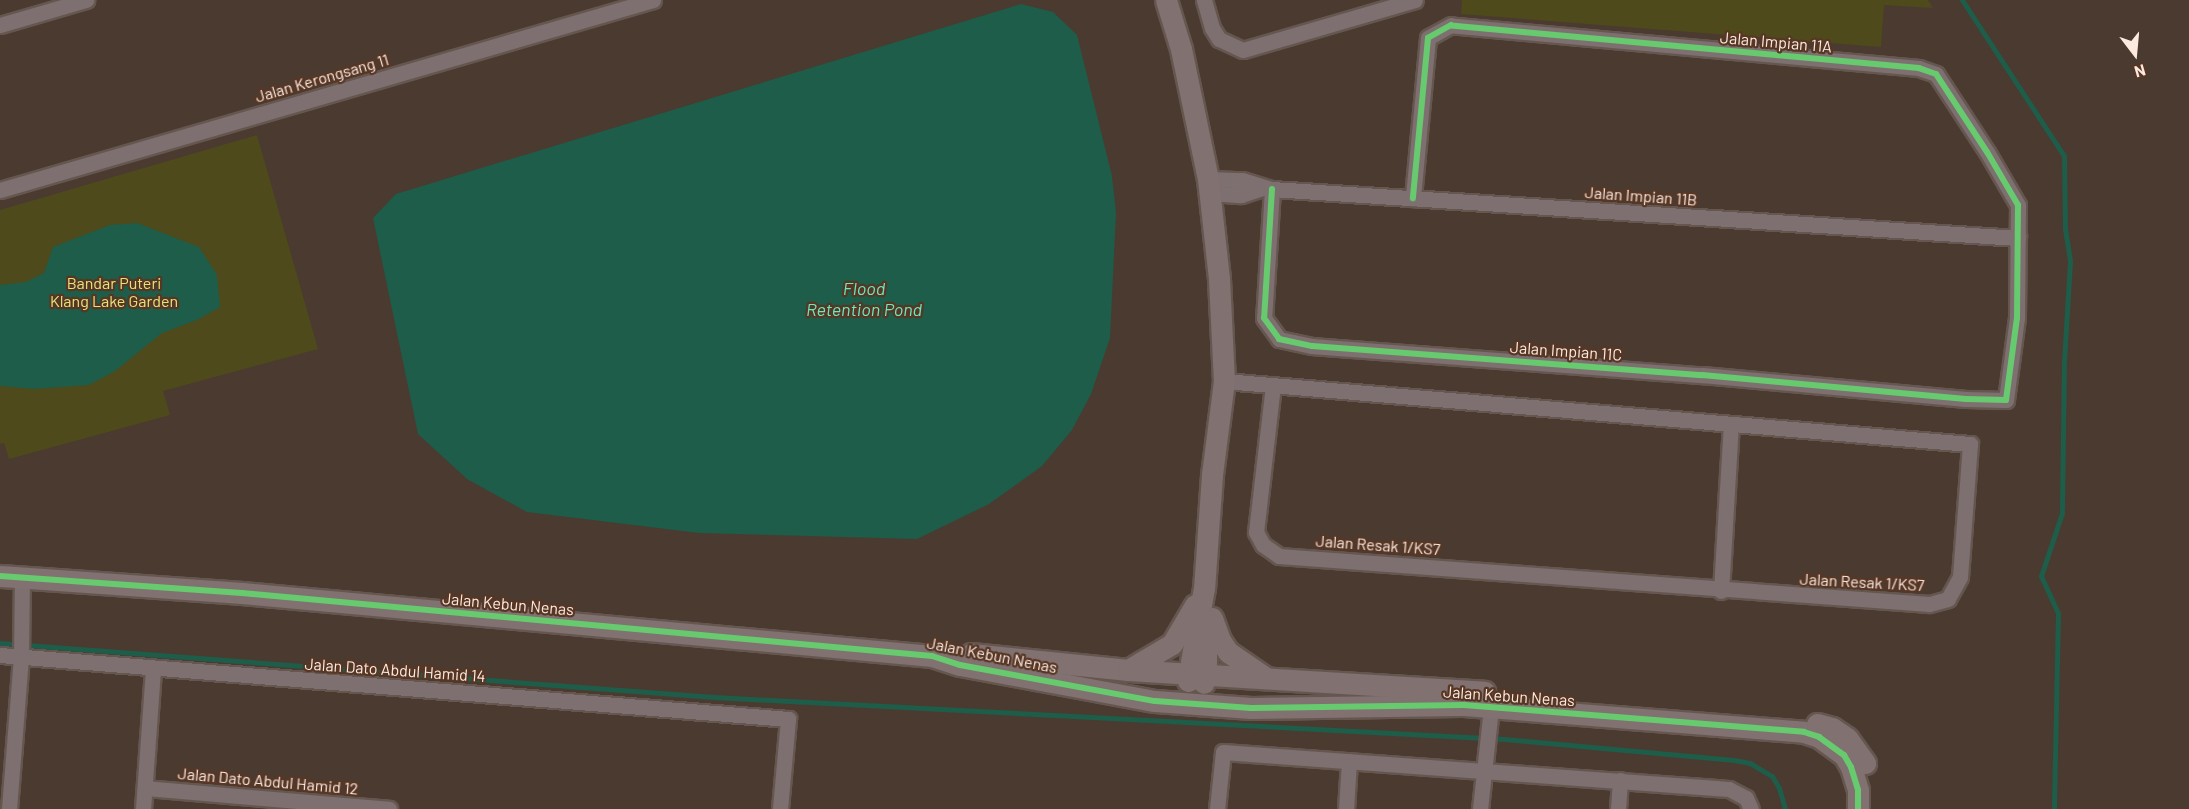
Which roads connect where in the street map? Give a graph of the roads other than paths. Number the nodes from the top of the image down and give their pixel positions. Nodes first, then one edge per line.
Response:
1 (86, 0) edge
2 (653, 0) edge
3 (1166, 0) edge
4 (1204, 0) edge
5 (1414, 0) edge
6 (60, 4) edge
7 (0, 25) edge
8 (1209, 186) junction
9 (1268, 189) junction
10 (0, 190) edge
11 (1413, 198) junction
12 (2018, 238) junction
13 (1224, 381) junction
14 (1273, 385) junction
15 (2006, 400) joint
16 (1731, 424) junction
17 (0, 576) edge
18 (22, 578) junction
19 (1204, 588) junction
20 (1721, 591) junction
21 (0, 655) edge
22 (932, 656) junction
23 (21, 657) junction
24 (153, 670) junction
25 (1128, 670) junction
26 (1197, 675) junction
27 (1266, 678) junction
28 (1095, 688) junction
29 (1492, 700) junction
30 (1464, 705) junction
31 (1277, 708) junction
32 (1519, 710) junction
33 (1486, 740) junction
34 (1349, 761) junction
35 (1483, 771) junction
36 (1620, 780) junction
37 (145, 788) junction
38 (6, 799) edge
39 (1749, 803) edge
40 (143, 809) edge
41 (389, 809) edge
42 (780, 809) edge
43 (1217, 809) edge
44 (1346, 809) edge
45 (1480, 809) edge
46 (1618, 809) edge
47 (1858, 809) edge
48 (1869, 809) edge

1 - 6 street
2 - 10 street, Jalan Kerongsang 11
3 - 8 street
4 - 5 street
6 - 7 street
8 - 9 street, Jalan Impian 11B
8 - 13 street
9 - 11 street, Jalan Impian 11B
9 - 15 street, Jalan Impian 11C
11 - 12 street, Jalan Impian 11B
11 - 12 street, Jalan Impian 11A
12 - 15 street, Jalan Impian 11A
13 - 14 street, Jalan Resak 1/KS7
13 - 19 street
14 - 16 street, Jalan Resak 1/KS7
14 - 20 street, Jalan Resak 1/KS7
16 - 20 street
16 - 20 street, Jalan Resak 1/KS7
17 - 18 street, Jalan Kebun Nenas
18 - 22 street, Jalan Kebun Nenas
18 - 23 street
19 - 25 street
19 - 26 street
19 - 27 street
21 - 23 street, Jalan Dato Abdul Hamid 14
22 - 25 street, Jalan Kebun Nenas
22 - 28 street, Jalan Kebun Nenas
23 - 24 street, Jalan Dato Abdul Hamid 14
23 - 38 street
24 - 37 street
24 - 42 street, Jalan Dato Abdul Hamid 14
25 - 26 street, Jalan Kebun Nenas
26 - 27 street, Jalan Kebun Nenas
26 - 28 street
26 - 31 street
27 - 29 street, Jalan Kebun Nenas
28 - 31 street, Jalan Kebun Nenas
29 - 30 street, Jalan Kebun Nenas
29 - 32 street, Jalan Kebun Nenas
29 - 33 street
29 - 48 street, Jalan Kebun Nenas
30 - 31 street, Jalan Kebun Nenas
30 - 33 street
32 - 33 street
32 - 47 street, Jalan Kebun Nenas
33 - 35 street
34 - 35 street
34 - 43 street
34 - 44 street
35 - 36 street
35 - 45 street
36 - 39 street
36 - 46 street
37 - 40 street
37 - 41 street, Jalan Dato Abdul Hamid 12

